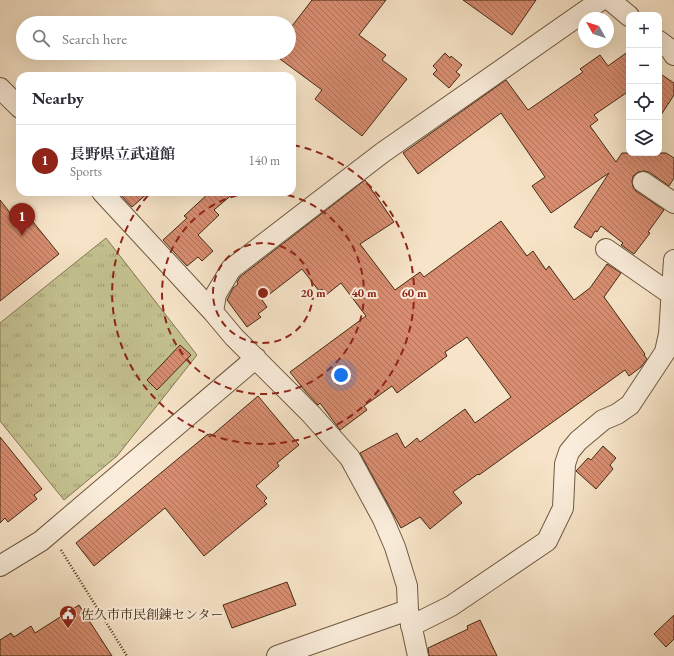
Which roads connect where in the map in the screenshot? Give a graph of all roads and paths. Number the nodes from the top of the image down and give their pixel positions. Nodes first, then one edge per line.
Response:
1 (602, 0) edge
2 (610, 0) edge
3 (626, 13) edge
4 (662, 43) edge
5 (674, 55) edge
6 (0, 88) edge
7 (16, 104) edge
8 (643, 182) dead end
9 (106, 196) edge
10 (674, 202) edge
11 (606, 249) dead end
12 (674, 260) edge
13 (672, 295) junction
14 (214, 312) junction
15 (256, 358) junction
16 (61, 550) dead end
17 (0, 566) edge
18 (409, 618) junction
19 (127, 656) edge
20 (277, 656) edge
21 (418, 656) edge

1 - 14 street
2 - 3 street
4 - 5 street
6 - 7 street
8 - 10 street
9 - 14 street
11 - 13 street
12 - 13 street
13 - 18 street
14 - 15 street
15 - 17 street
15 - 18 street
16 - 19 path
18 - 20 street
18 - 21 street

